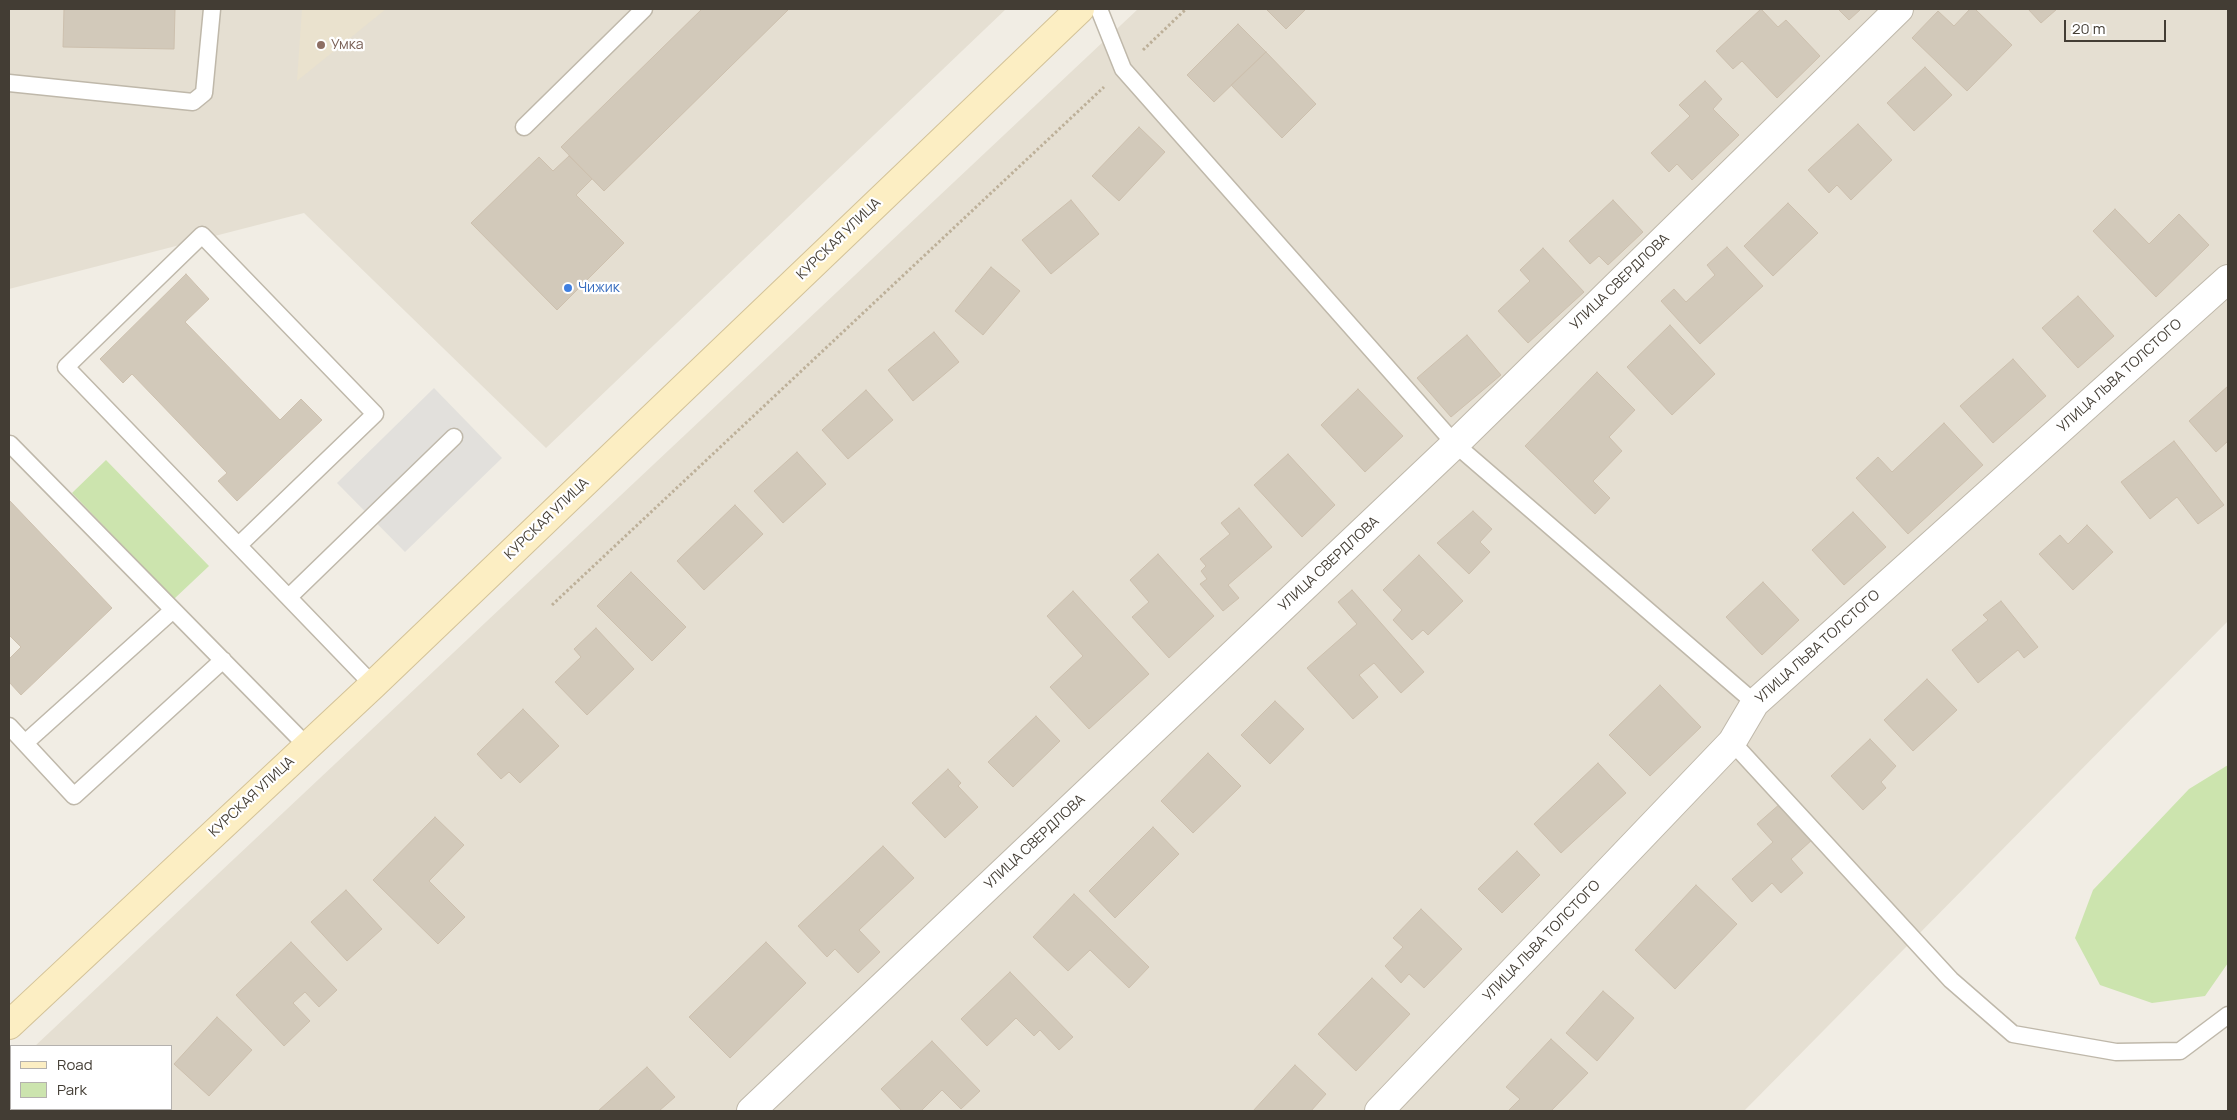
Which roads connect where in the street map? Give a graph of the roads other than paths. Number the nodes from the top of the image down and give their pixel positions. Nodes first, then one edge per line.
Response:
1 (212, 9) edge
2 (644, 9) edge
3 (1080, 9) edge
4 (1099, 9) edge
5 (1899, 9) edge
6 (9, 83) edge
7 (524, 127) dead end
8 (2228, 279) edge
9 (454, 437) dead end
10 (10, 444) dead end
11 (1455, 444) junction
12 (240, 544) junction
13 (290, 596) junction
14 (174, 610) junction
15 (223, 660) junction
16 (373, 684) junction
17 (1755, 703) junction
18 (9, 726) edge
19 (1732, 742) junction
20 (25, 743) junction
21 (307, 746) junction
22 (2228, 1015) edge
23 (9, 1024) edge
24 (751, 1111) edge
25 (1379, 1111) edge

1 - 6 lane
2 - 7 lane
3 - 16 street, КУРСКАЯ УЛИЦА
4 - 11 lane
5 - 11 street, УЛИЦА СВЕРДЛОВА
8 - 17 street, УЛИЦА ЛЬВА ТОЛСТОГО
9 - 13 lane
10 - 14 lane
11 - 17 lane
11 - 24 street, УЛИЦА СВЕРДЛОВА
12 - 12 lane
12 - 13 lane
13 - 16 lane
14 - 15 lane
14 - 20 lane
15 - 20 lane
15 - 21 lane
16 - 21 street, КУРСКАЯ УЛИЦА
17 - 19 street, УЛИЦА ЛЬВА ТОЛСТОГО
18 - 20 lane
19 - 22 lane
19 - 25 street, УЛИЦА ЛЬВА ТОЛСТОГО
21 - 23 street, КУРСКАЯ УЛИЦА

